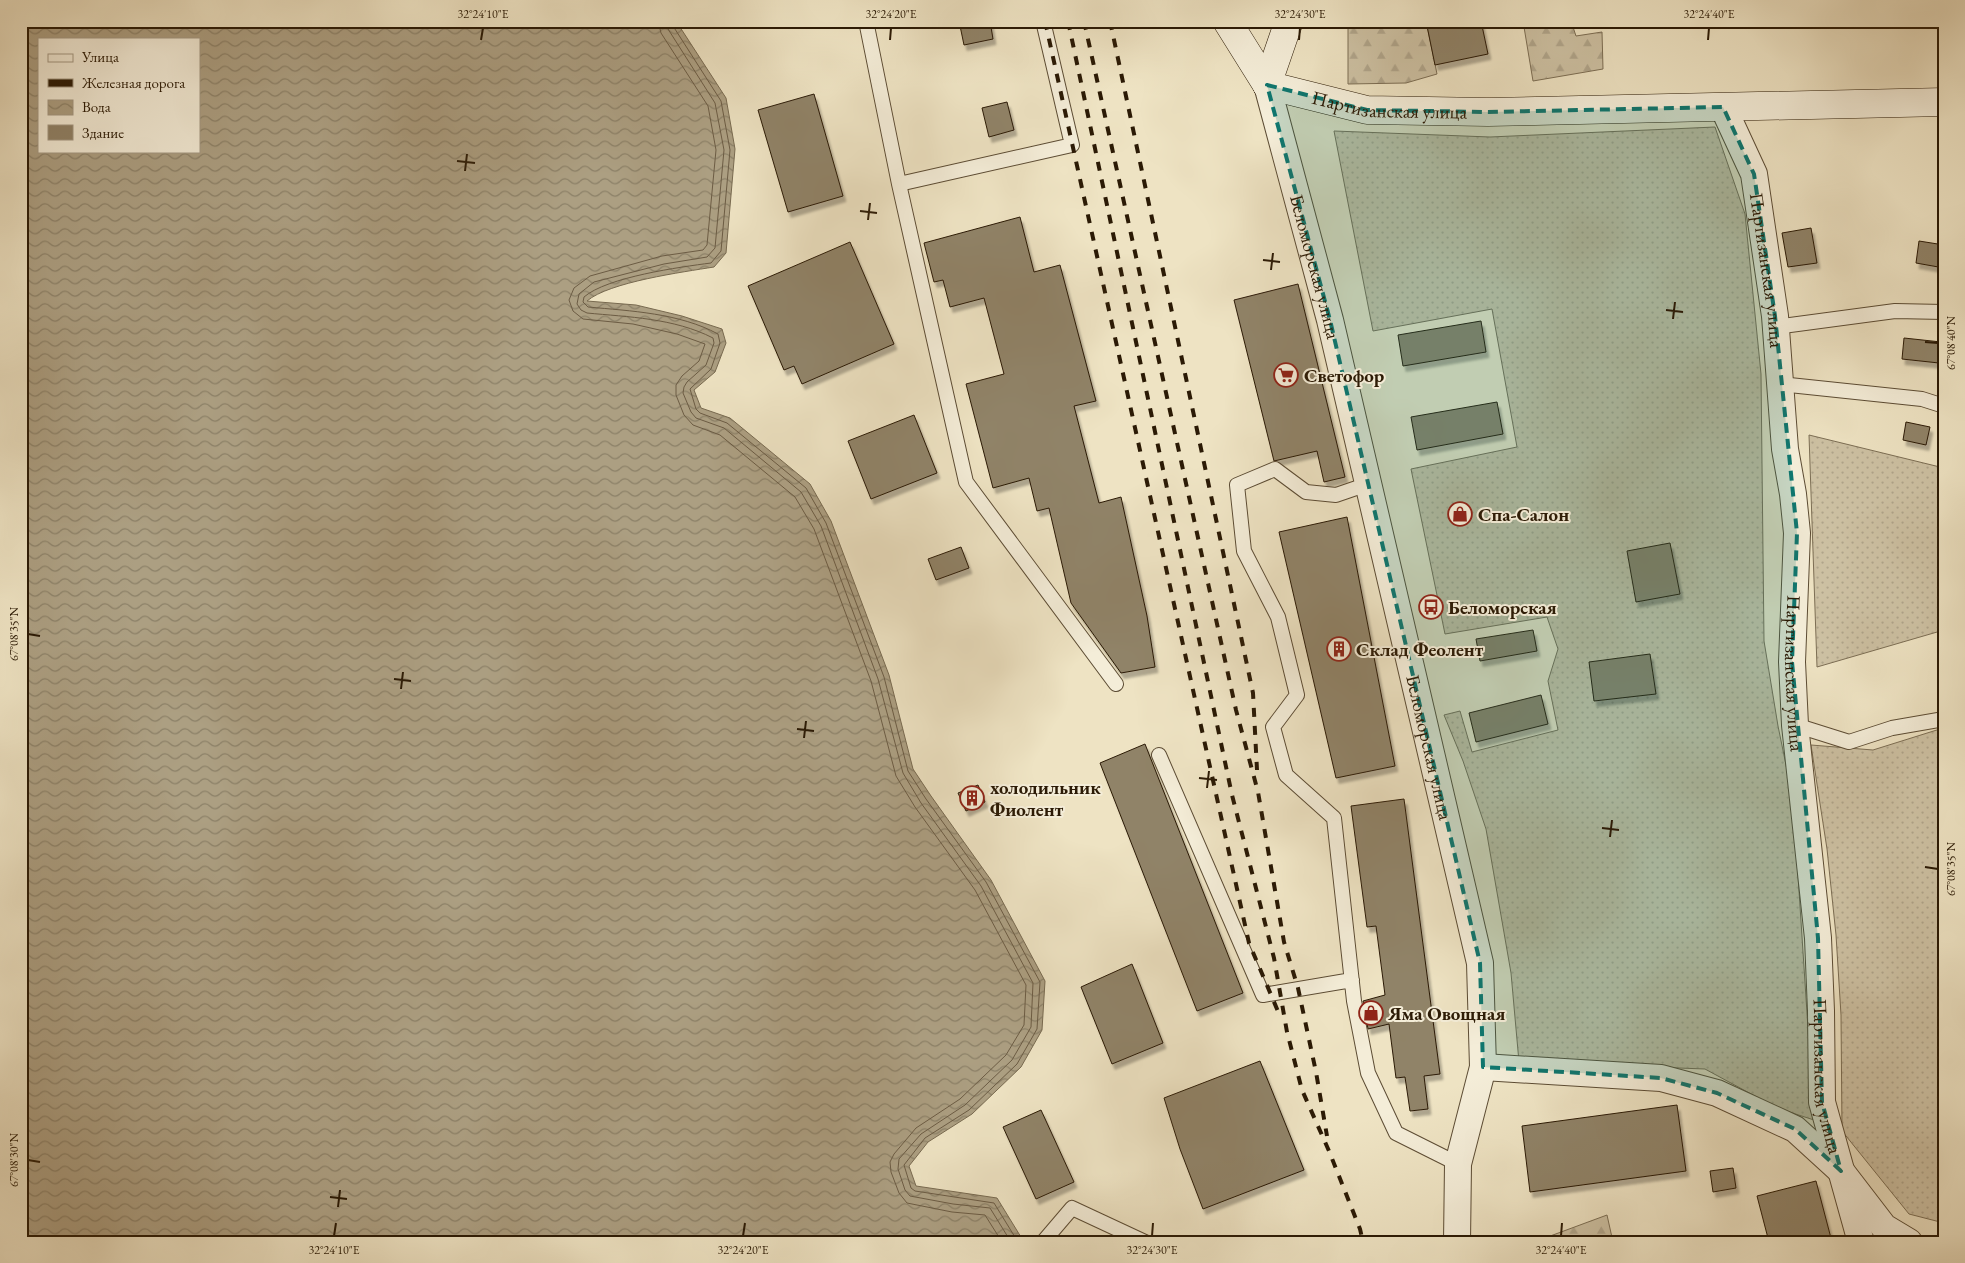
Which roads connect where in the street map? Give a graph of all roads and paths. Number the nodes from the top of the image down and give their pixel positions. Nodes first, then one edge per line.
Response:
1 (866, 21) edge
2 (1042, 21) edge
3 (1226, 21) edge
4 (1289, 21) edge
5 (1266, 85) junction
6 (1944, 102) edge
7 (1723, 107) junction
8 (899, 184) junction
9 (1944, 312) edge
10 (1776, 327) junction
11 (1780, 384) junction
12 (1944, 406) edge
13 (1368, 484) junction
14 (1116, 684) dead end
15 (1944, 719) edge
16 (1795, 725) junction
17 (1160, 754) dead end
18 (1352, 980) junction
19 (1483, 1067) junction
20 (1458, 1164) junction
21 (1841, 1171) junction
22 (1043, 1242) edge
23 (1145, 1242) edge
24 (1457, 1242) edge
25 (1862, 1242) edge
26 (1909, 1242) edge

1 - 8 lane
2 - 8 lane
3 - 5 main road
4 - 5 main road
5 - 7 main road, Партизанская улица
5 - 13 street, Беломорская улица
6 - 7 main road, Партизанская улица
7 - 10 street, Партизанская улица
8 - 14 lane
9 - 10 lane
10 - 11 street, Партизанская улица
11 - 12 lane
11 - 16 street, Партизанская улица
13 - 18 lane
13 - 19 street, Беломорская улица
15 - 16 lane
16 - 21 street, Партизанская улица
17 - 18 lane
18 - 20 lane
19 - 20 street, Беломорская улица
19 - 21 street
20 - 24 street, Беломорская улица
21 - 25 street, Партизанская улица
21 - 26 street
22 - 23 lane

